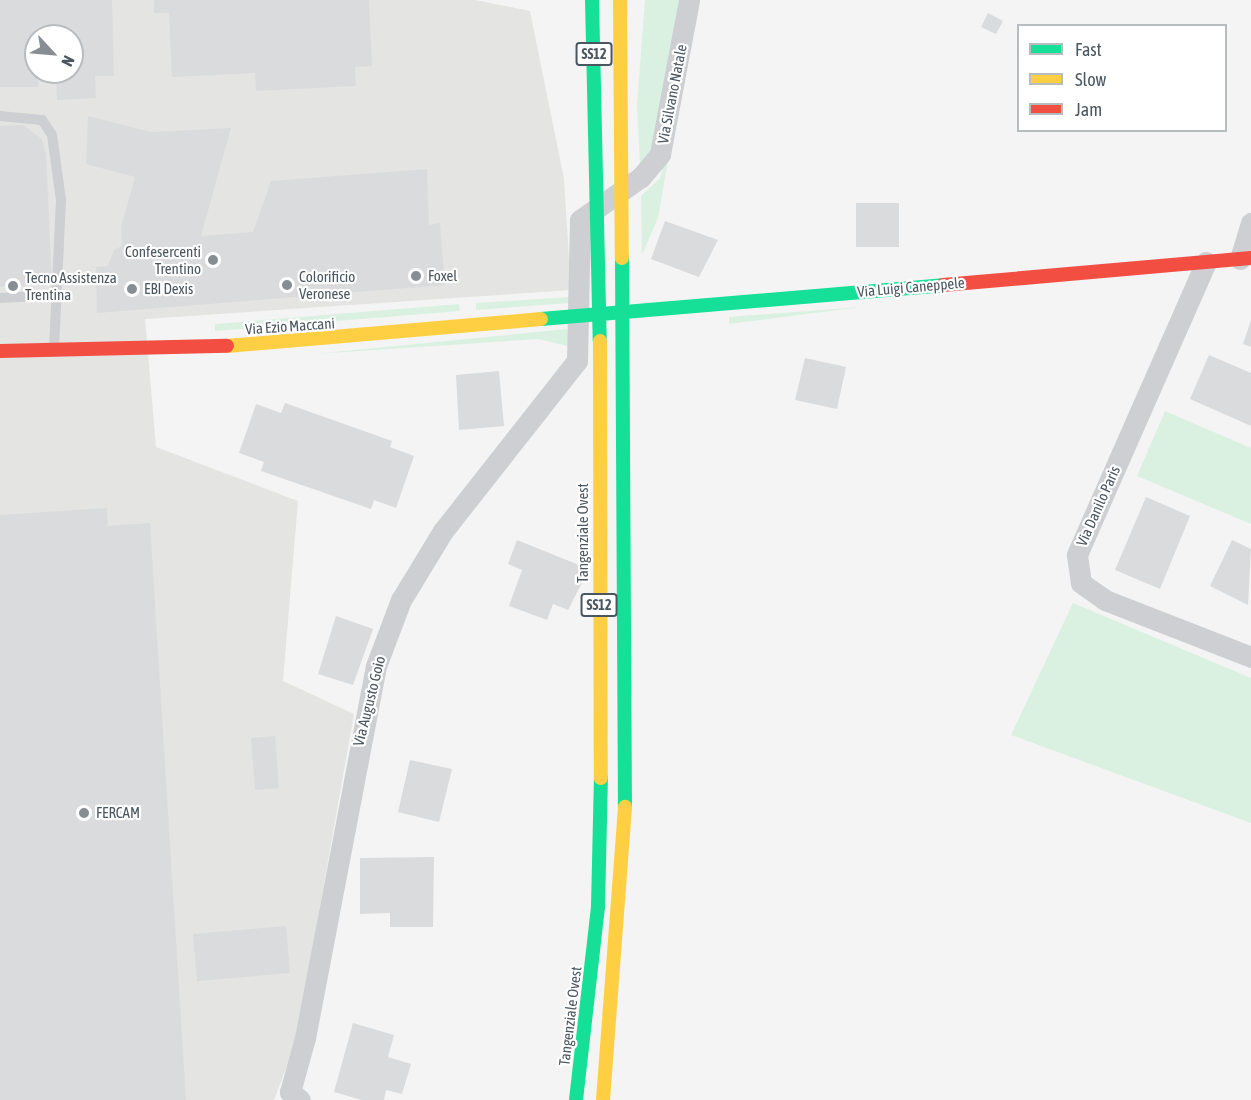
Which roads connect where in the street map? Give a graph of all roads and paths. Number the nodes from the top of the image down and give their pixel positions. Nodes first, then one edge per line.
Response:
1 (592, 0) edge
2 (620, 0) edge
3 (626, 0) edge
4 (689, 0) edge
5 (621, 28) junction
6 (0, 116) edge
7 (1251, 223) edge
8 (1245, 259) edge
9 (1206, 262) junction
10 (57, 295) junction
11 (0, 298) edge
12 (581, 316) junction
13 (54, 347) junction
14 (0, 351) edge
15 (1251, 657) edge
16 (300, 1100) edge
17 (576, 1100) edge
18 (603, 1100) edge

1 - 17 main road, Tangenziale Ovest / SS12
2 - 5 main road, SS12
3 - 5 main road
4 - 12 street, Via Silvano Natale
5 - 18 main road, SS12
6 - 10 lane
7 - 8 street, Via Luigi Caneppele
8 - 9 main road, Via Luigi Caneppele
9 - 12 main road, Via Luigi Caneppele
9 - 15 street, Via Danilo Paris
10 - 11 lane
10 - 13 lane
12 - 13 main road, Via Ezio Maccani
12 - 16 street, Via Augusto Goio
13 - 14 main road, Via Ezio Maccani

